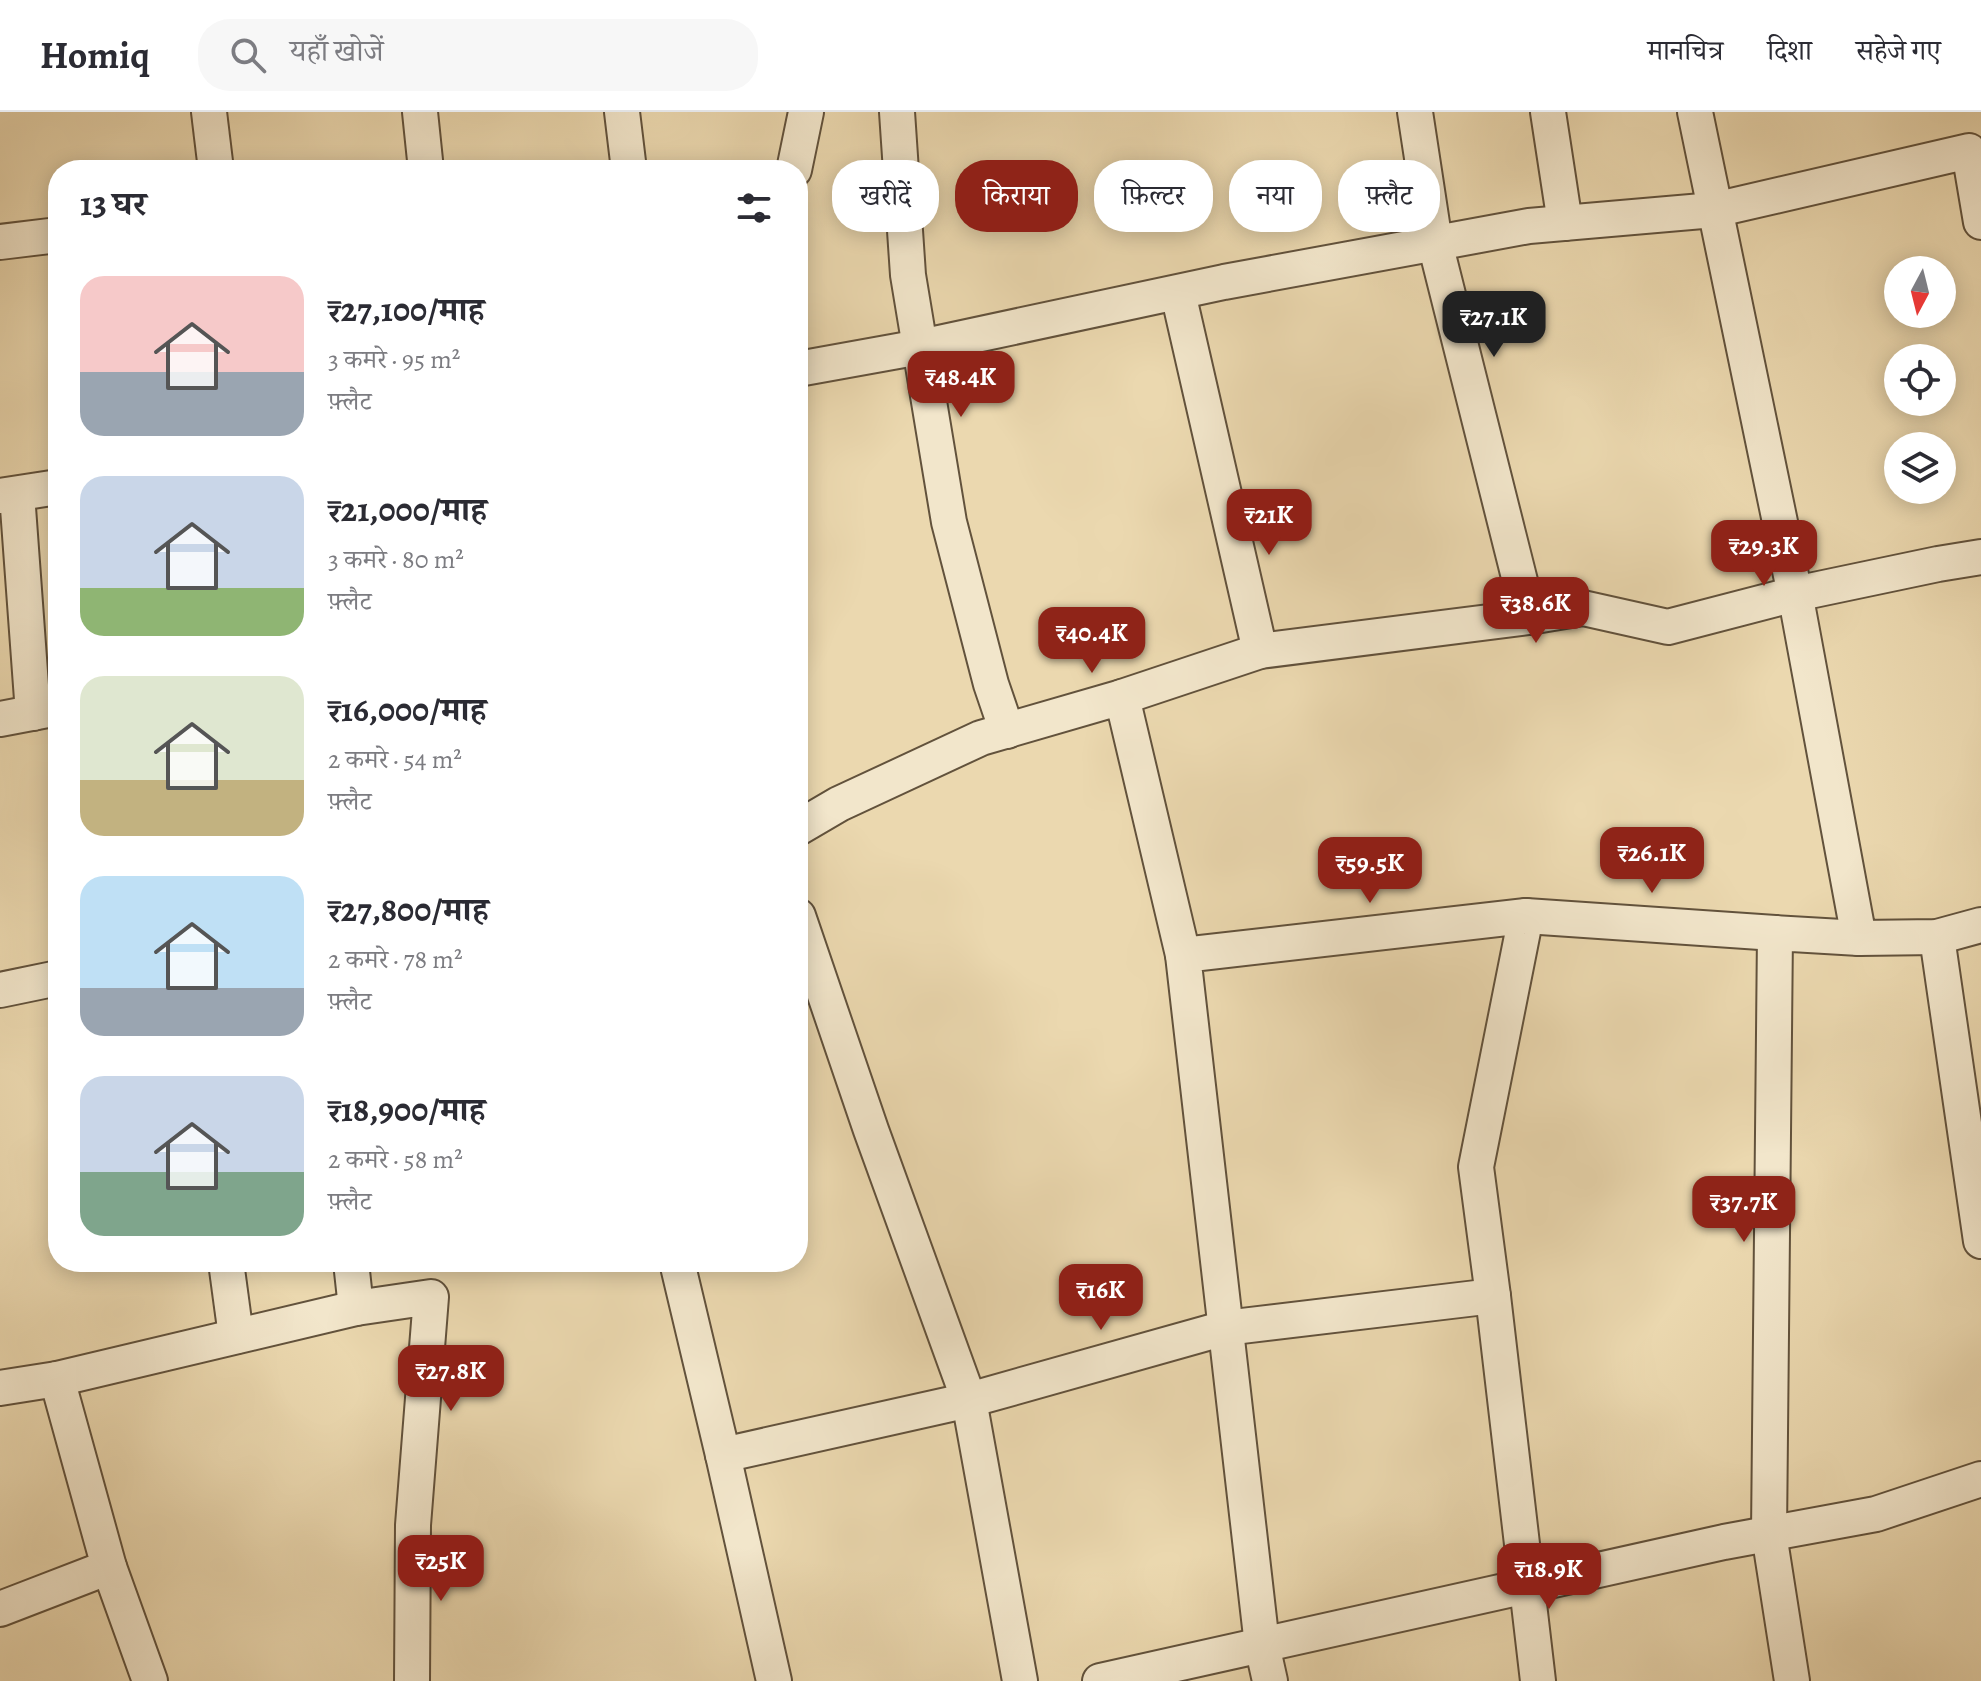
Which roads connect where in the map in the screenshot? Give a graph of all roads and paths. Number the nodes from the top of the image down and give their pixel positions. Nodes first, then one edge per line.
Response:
1 (209, 112) edge
2 (420, 112) edge
3 (622, 112) edge
4 (806, 112) edge
5 (897, 112) edge
6 (1415, 112) edge
7 (1548, 112) edge
8 (1695, 112) edge
9 (215, 160) edge
10 (425, 160) edge
11 (628, 160) edge
12 (796, 160) edge
13 (1714, 210) junction
14 (1981, 222) edge
15 (1565, 223) junction
16 (48, 236) edge
17 (0, 242) edge
18 (1435, 243) junction
19 (1178, 293) junction
20 (920, 347) junction
21 (808, 367) edge
22 (48, 489) edge
23 (8, 495) edge
24 (1981, 557) edge
25 (1795, 594) junction
26 (1529, 617) junction
27 (1260, 651) junction
28 (1122, 697) junction
29 (30, 713) edge
30 (1007, 731) junction
31 (808, 822) edge
32 (1526, 916) junction
33 (1981, 925) edge
34 (1775, 933) junction
35 (1937, 937) junction
36 (1859, 938) junction
37 (808, 945) edge
38 (1183, 955) junction
39 (48, 980) edge
40 (0, 990) edge
41 (1981, 1241) edge
42 (227, 1272) edge
43 (352, 1272) edge
44 (679, 1272) edge
45 (1493, 1296) junction
46 (356, 1308) junction
47 (1225, 1328) junction
48 (236, 1336) junction
49 (57, 1379) junction
50 (0, 1388) edge
51 (969, 1400) junction
52 (723, 1455) junction
53 (1981, 1479) edge
54 (1769, 1534) junction
55 (109, 1567) junction
56 (1525, 1586) junction
57 (0, 1609) edge
58 (1262, 1645) junction
59 (150, 1681) edge
60 (412, 1681) edge
61 (774, 1681) edge
62 (1020, 1681) edge
63 (1100, 1681) edge
64 (1270, 1681) edge
65 (1538, 1681) edge
66 (1792, 1681) edge

1 - 9 street
2 - 10 street
3 - 11 street
4 - 12 street
5 - 20 street
6 - 18 street
7 - 15 street
8 - 13 street
13 - 14 street
13 - 15 street
13 - 25 street
15 - 18 street
16 - 17 street
18 - 19 street
18 - 26 street
19 - 20 street
19 - 27 street
20 - 21 street
20 - 30 street
22 - 23 street
23 - 29 street
24 - 25 street
25 - 26 street
25 - 36 street
26 - 27 street
27 - 28 street
28 - 30 street
28 - 38 street
30 - 31 street
32 - 34 street
32 - 38 street
32 - 45 street
33 - 35 street
34 - 36 street
34 - 54 street
35 - 36 street
35 - 41 street
37 - 51 street
38 - 47 street
39 - 40 street
42 - 48 street
43 - 46 street
44 - 52 street
45 - 47 street
45 - 56 street
46 - 48 street
46 - 60 street
47 - 51 street
47 - 58 street
48 - 49 street
49 - 50 street
49 - 55 street
51 - 52 street
51 - 62 street
52 - 61 street
53 - 54 street
54 - 56 street
54 - 66 street
55 - 57 street
55 - 59 street
56 - 58 street
56 - 65 street
58 - 63 street
58 - 64 street

